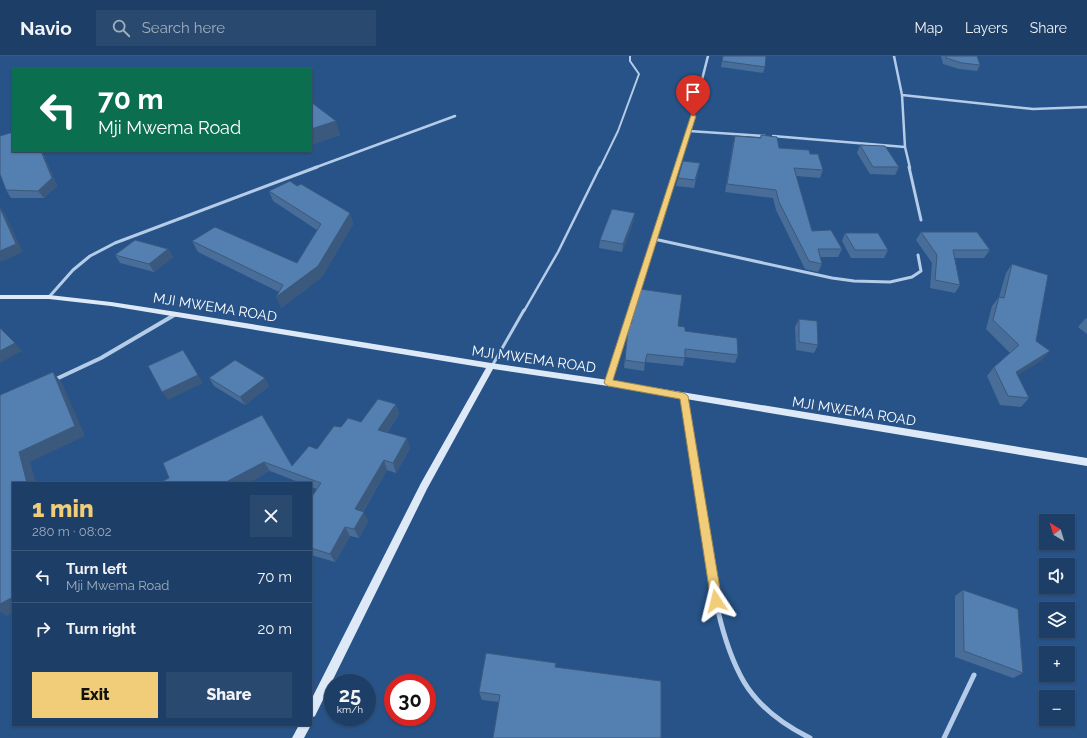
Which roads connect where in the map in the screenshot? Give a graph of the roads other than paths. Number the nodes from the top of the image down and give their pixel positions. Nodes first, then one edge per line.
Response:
1 (630, 56) edge
2 (708, 56) edge
3 (894, 56) edge
4 (902, 95) junction
5 (1087, 108) edge
6 (456, 116) dead end
7 (689, 131) junction
8 (905, 147) junction
9 (921, 220) dead end
10 (654, 239) junction
11 (918, 255) dead end
12 (0, 297) edge
13 (49, 297) junction
14 (177, 314) junction
15 (491, 366) junction
16 (47, 383) edge
17 (608, 383) junction
18 (684, 396) junction
19 (1087, 462) edge
20 (974, 675) dead end
21 (312, 710) edge
22 (304, 726) edge
23 (298, 738) edge
24 (810, 738) edge
25 (944, 738) edge

1 - 15 lane
2 - 7 street
3 - 4 street
4 - 5 street
4 - 8 street
6 - 13 street
7 - 8 street
7 - 10 street
8 - 9 street
10 - 11 street
10 - 17 street
12 - 13 main road, MJI MWEMA ROAD
13 - 14 main road, MJI MWEMA ROAD
14 - 15 main road, MJI MWEMA ROAD
14 - 16 street
15 - 17 main road, MJI MWEMA ROAD
15 - 21 main road
17 - 18 main road, MJI MWEMA ROAD
18 - 19 main road, MJI MWEMA ROAD
18 - 24 street
20 - 25 street
22 - 23 main road

